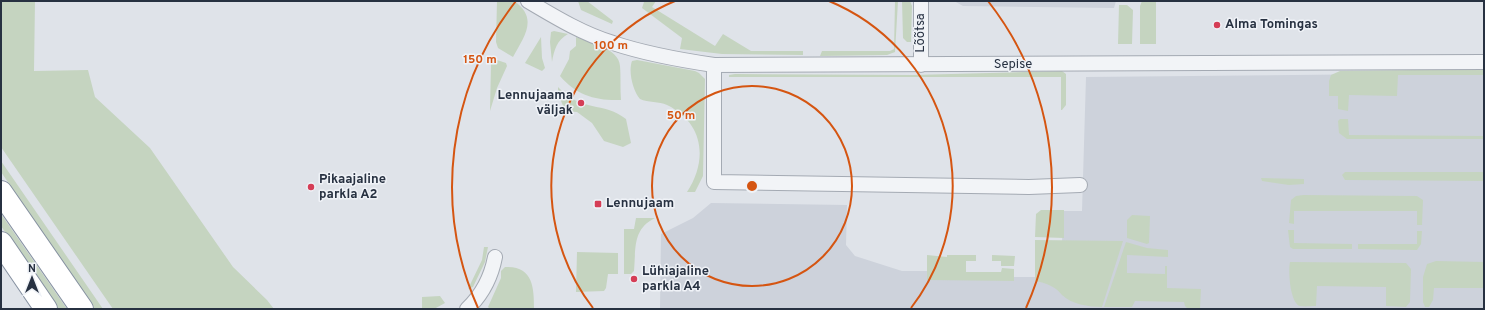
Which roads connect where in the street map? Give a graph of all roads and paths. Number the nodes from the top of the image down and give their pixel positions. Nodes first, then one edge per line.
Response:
1 (528, 1) edge
2 (921, 1) edge
3 (1484, 62) edge
4 (714, 65) junction
5 (921, 65) junction
6 (1080, 185) dead end
7 (1, 192) edge
8 (1, 243) edge
9 (495, 257) dead end
10 (46, 309) edge
11 (82, 309) edge
12 (467, 309) edge

1 - 4 street, Sepise
2 - 5 street, Lõõtsa
3 - 5 street, Sepise
4 - 5 street, Sepise
4 - 6 street
7 - 11 highway
8 - 10 highway
9 - 12 street

